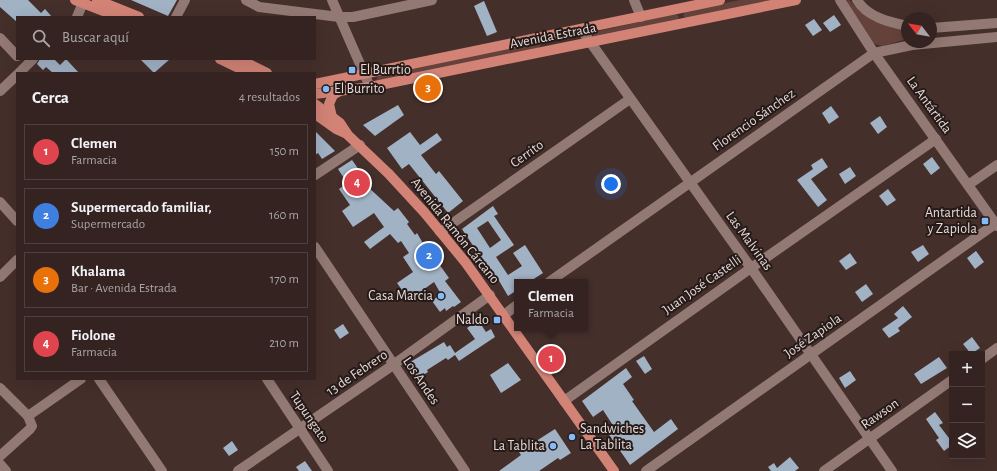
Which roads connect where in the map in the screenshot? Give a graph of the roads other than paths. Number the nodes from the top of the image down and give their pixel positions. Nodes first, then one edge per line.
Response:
1 (97, 0) edge
2 (185, 0) edge
3 (246, 0) edge
4 (332, 0) edge
5 (432, 0) edge
6 (634, 0) edge
7 (720, 0) edge
8 (796, 0) edge
9 (840, 0) edge
10 (857, 0) edge
11 (81, 1) edge
12 (680, 8) junction
13 (77, 16) edge
14 (117, 16) edge
15 (137, 16) edge
16 (177, 16) edge
17 (641, 17) junction
18 (339, 18) junction
19 (684, 22) junction
20 (997, 23) edge
21 (901, 25) edge
22 (937, 28) edge
23 (581, 29) junction
24 (543, 37) junction
25 (997, 37) edge
26 (0, 38) edge
27 (591, 43) junction
28 (547, 50) junction
29 (874, 53) junction
30 (16, 55) edge
31 (222, 60) edge
32 (241, 60) edge
33 (28, 64) edge
34 (20, 72) edge
35 (247, 72) edge
36 (265, 72) edge
37 (363, 74) junction
38 (16, 76) edge
39 (316, 84) edge
40 (370, 87) junction
41 (0, 91) edge
42 (340, 91) junction
43 (316, 94) edge
44 (630, 98) junction
45 (316, 105) edge
46 (316, 115) edge
47 (332, 117) junction
48 (348, 135) junction
49 (936, 139) junction
50 (360, 145) junction
51 (997, 164) edge
52 (316, 174) edge
53 (689, 182) junction
54 (968, 185) junction
55 (0, 202) edge
56 (16, 220) edge
57 (996, 225) edge
58 (440, 232) junction
59 (316, 248) edge
60 (16, 262) edge
61 (751, 268) junction
62 (0, 277) edge
63 (553, 279) edge
64 (490, 295) junction
65 (514, 307) edge
66 (504, 315) junction
67 (514, 329) edge
68 (515, 331) edge
69 (997, 348) edge
70 (811, 354) junction
71 (985, 357) edge
72 (394, 365) junction
73 (80, 380) edge
74 (100, 380) edge
75 (268, 380) edge
76 (949, 382) edge
77 (0, 388) edge
78 (564, 401) junction
79 (28, 416) junction
80 (300, 428) junction
81 (870, 438) junction
82 (0, 456) edge
83 (0, 464) edge
84 (6, 471) edge
85 (162, 471) edge
86 (238, 471) edge
87 (328, 471) edge
88 (465, 471) edge
89 (614, 471) edge
90 (646, 471) edge
91 (824, 471) edge
92 (892, 471) edge

1 - 15 main road
2 - 16 street
3 - 18 street
4 - 18 street
5 - 18 street
6 - 17 street
7 - 12 main road, Avenida Estrada
8 - 19 main road, Avenida Estrada
9 - 29 street, La Antártida
10 - 21 street
11 - 13 street
11 - 14 main road
12 - 17 main road, Avenida Estrada
12 - 19 main road
17 - 23 main road, Avenida Estrada
18 - 37 street
19 - 27 main road, Avenida Estrada
20 - 22 street
23 - 24 main road, Avenida Estrada
23 - 27 street, Las Malvinas
24 - 28 street
24 - 37 main road, Avenida Estrada
25 - 29 street, Florencio Sánchez
26 - 30 street
27 - 28 main road, Avenida Estrada
27 - 44 street, Las Malvinas
28 - 40 main road, Avenida Estrada
29 - 49 street, La Antártida
29 - 53 street, Florencio Sánchez
31 - 35 main road
32 - 36 main road
33 - 34 street
37 - 39 main road, Avenida Estrada
37 - 40 street
38 - 41 street
40 - 42 main road, Avenida Estrada
42 - 43 main road, Avenida Estrada
42 - 47 main road
44 - 53 street, Las Malvinas
44 - 58 street, Cerrito
45 - 47 main road, Avenida Ramón Cárcano
46 - 48 main road, Avenida Ramón Cárcano
47 - 48 main road, Avenida Ramón Cárcano
48 - 50 main road, Avenida Ramón Cárcano
49 - 54 street, La Antártida
49 - 61 street, Juan José Castelli
50 - 52 street
50 - 58 main road, Avenida Ramón Cárcano
51 - 54 street
53 - 61 street, Las Malvinas
53 - 63 street, Florencio Sánchez
54 - 57 street, La Antártida
55 - 56 street
57 - 70 street, José Zapiola
58 - 64 main road, Avenida Ramón Cárcano
59 - 72 street, Los Andes
60 - 62 street
61 - 70 street, Las Malvinas
61 - 78 street, Juan José Castelli
64 - 66 main road, Avenida Ramón Cárcano
64 - 72 street, 13 de Febrero
65 - 66 street
66 - 67 main road, Avenida Ramón Cárcano
68 - 78 main road, Avenida Ramón Cárcano
69 - 71 street
70 - 81 street, Las Malvinas
70 - 90 street, José Zapiola
72 - 80 street, 13 de Febrero
72 - 88 street, Los Andes
73 - 79 street
74 - 85 street
75 - 80 street, Tupungato
76 - 81 street, Rawson
77 - 79 street
78 - 89 main road, Avenida Ramón Cárcano
79 - 82 street
80 - 86 street, 13 de Febrero
80 - 87 street, Tupungato
81 - 91 street, Rawson
81 - 92 street, Las Malvinas
83 - 84 street

